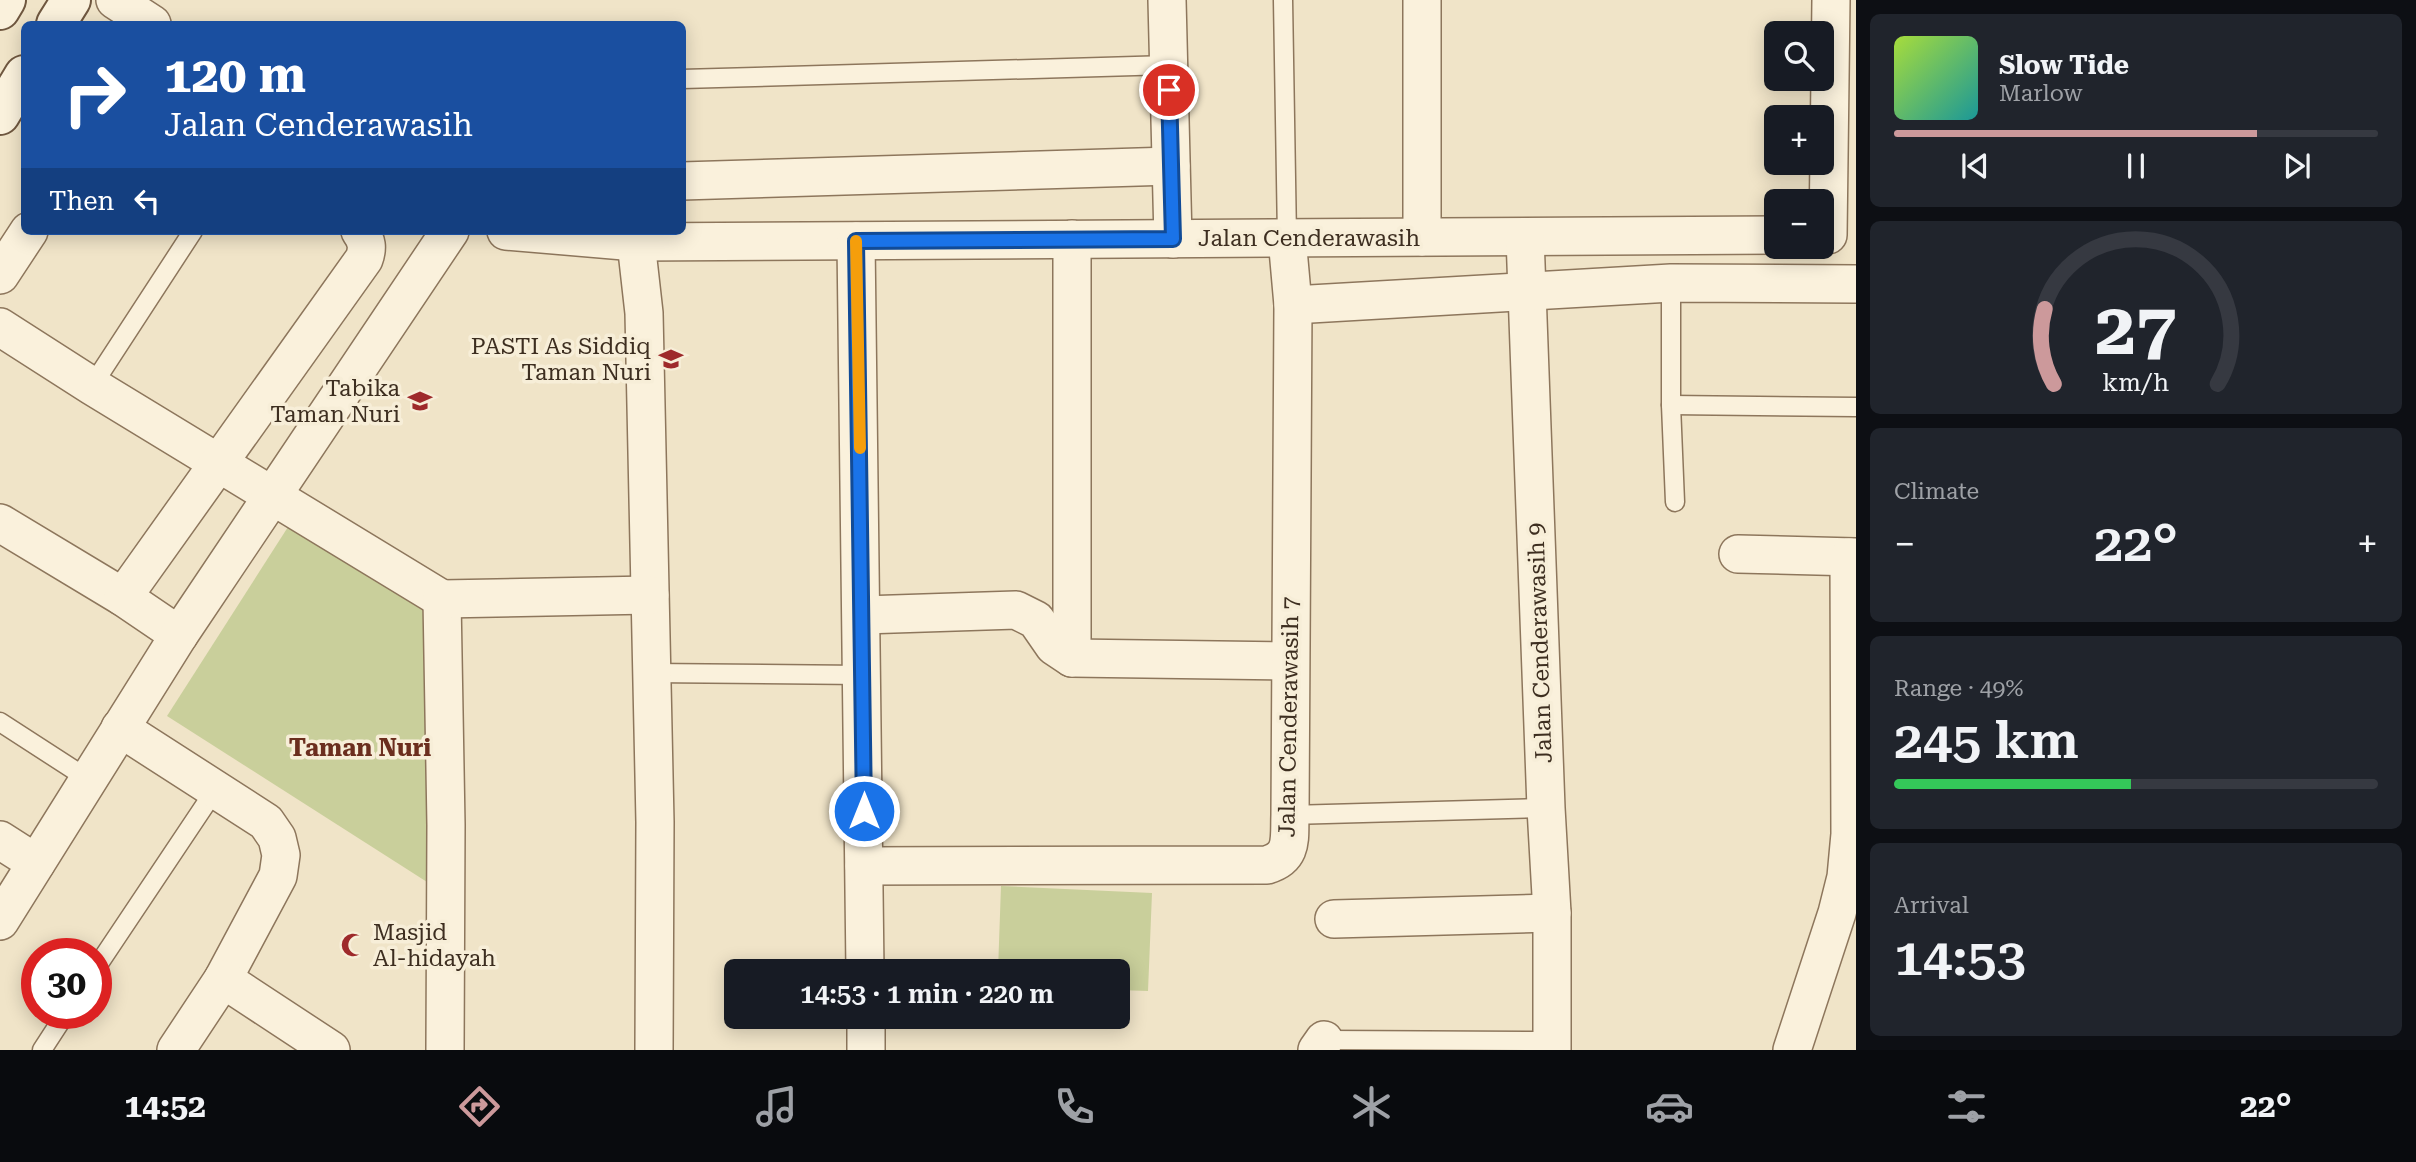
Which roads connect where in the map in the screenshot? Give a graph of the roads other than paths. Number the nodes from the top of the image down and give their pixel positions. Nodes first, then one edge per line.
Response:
1 (6, 0) edge
2 (71, 0) edge
3 (115, 0) edge
4 (1167, 0) edge
5 (1283, 0) edge
6 (1422, 0) edge
7 (1831, 0) edge
8 (0, 10) edge
9 (58, 21) edge
10 (147, 21) edge
11 (1169, 65) junction
12 (686, 79) edge
13 (21, 80) edge
14 (0, 115) edge
15 (1171, 166) junction
16 (686, 181) edge
17 (26, 235) edge
18 (190, 235) edge
19 (363, 235) edge
20 (447, 235) edge
21 (588, 235) edge
22 (1764, 235) edge
23 (1835, 235) edge
24 (1422, 237) junction
25 (1525, 237) junction
26 (649, 238) edge
27 (1287, 238) junction
28 (1072, 239) junction
29 (1173, 239) junction
30 (856, 241) junction
31 (355, 272) junction
32 (0, 275) edge
33 (1671, 283) junction
34 (1856, 284) edge
35 (1528, 291) junction
36 (401, 304) junction
37 (1293, 305) junction
38 (0, 327) edge
39 (92, 386) junction
40 (1671, 405) junction
41 (1856, 407) edge
42 (218, 464) junction
43 (272, 495) junction
44 (1675, 502) dead end
45 (0, 523) edge
46 (1738, 554) dead end
47 (1852, 557) edge
48 (650, 595) junction
49 (123, 597) junction
50 (442, 599) junction
51 (863, 615) junction
52 (179, 635) junction
53 (1072, 658) junction
54 (1290, 661) junction
55 (650, 673) junction
56 (863, 675) junction
57 (0, 722) edge
58 (120, 728) junction
59 (88, 779) junction
60 (215, 790) junction
61 (1546, 808) junction
62 (1290, 815) junction
63 (0, 840) edge
64 (36, 863) junction
65 (864, 866) junction
66 (1552, 913) junction
67 (1334, 919) dead end
68 (0, 921) edge
69 (112, 944) edge
70 (865, 959) edge
71 (223, 979) junction
72 (56, 1029) edge
73 (866, 1029) edge
74 (1321, 1045) edge
75 (1551, 1045) edge
76 (42, 1050) edge
77 (176, 1050) edge
78 (331, 1050) edge
79 (445, 1050) edge
80 (654, 1050) edge
81 (866, 1050) edge
82 (1793, 1050) edge

1 - 8 main road
2 - 9 main road
3 - 10 street
4 - 11 street
5 - 27 lane
6 - 24 street
7 - 23 street
11 - 12 lane
11 - 15 street
13 - 14 main road
15 - 16 street
15 - 29 street
17 - 32 street
18 - 39 lane
19 - 31 street
20 - 36 street
21 - 26 street, Jalan Cenderawasih
22 - 25 street, Jalan Cenderawasih
24 - 25 street, Jalan Cenderawasih
24 - 27 street, Jalan Cenderawasih
25 - 35 street, Jalan Cenderawasih 9
26 - 30 street, Jalan Cenderawasih
26 - 48 street
27 - 29 street, Jalan Cenderawasih
27 - 37 street, Jalan Cenderawasih 7
28 - 29 street, Jalan Cenderawasih
28 - 30 street, Jalan Cenderawasih
28 - 53 street
30 - 51 street
31 - 36 street
31 - 42 street
33 - 34 street
33 - 35 street
33 - 40 lane
35 - 37 street
35 - 61 street, Jalan Cenderawasih 9
36 - 43 street
37 - 54 street, Jalan Cenderawasih 7
38 - 39 street
39 - 42 street
40 - 41 lane
40 - 44 lane
42 - 43 street
42 - 49 street
43 - 50 street
43 - 52 street
45 - 49 street
46 - 47 street
47 - 82 street
48 - 50 street
48 - 55 street
49 - 52 street
50 - 79 street
51 - 53 street
51 - 56 street
52 - 58 street
53 - 54 street
54 - 62 street, Jalan Cenderawasih 7
55 - 56 lane
55 - 80 street
56 - 65 street
57 - 59 lane
58 - 59 street
58 - 60 street
59 - 64 street
60 - 69 lane
60 - 71 street
61 - 62 lane
61 - 66 street, Jalan Cenderawasih 9
62 - 65 street, Jalan Cenderawasih 7
63 - 64 street
64 - 68 street
65 - 70 street
66 - 67 street
66 - 75 street, Jalan Cenderawasih 9
71 - 77 street
71 - 78 street
72 - 76 lane
73 - 81 street
74 - 75 lane

